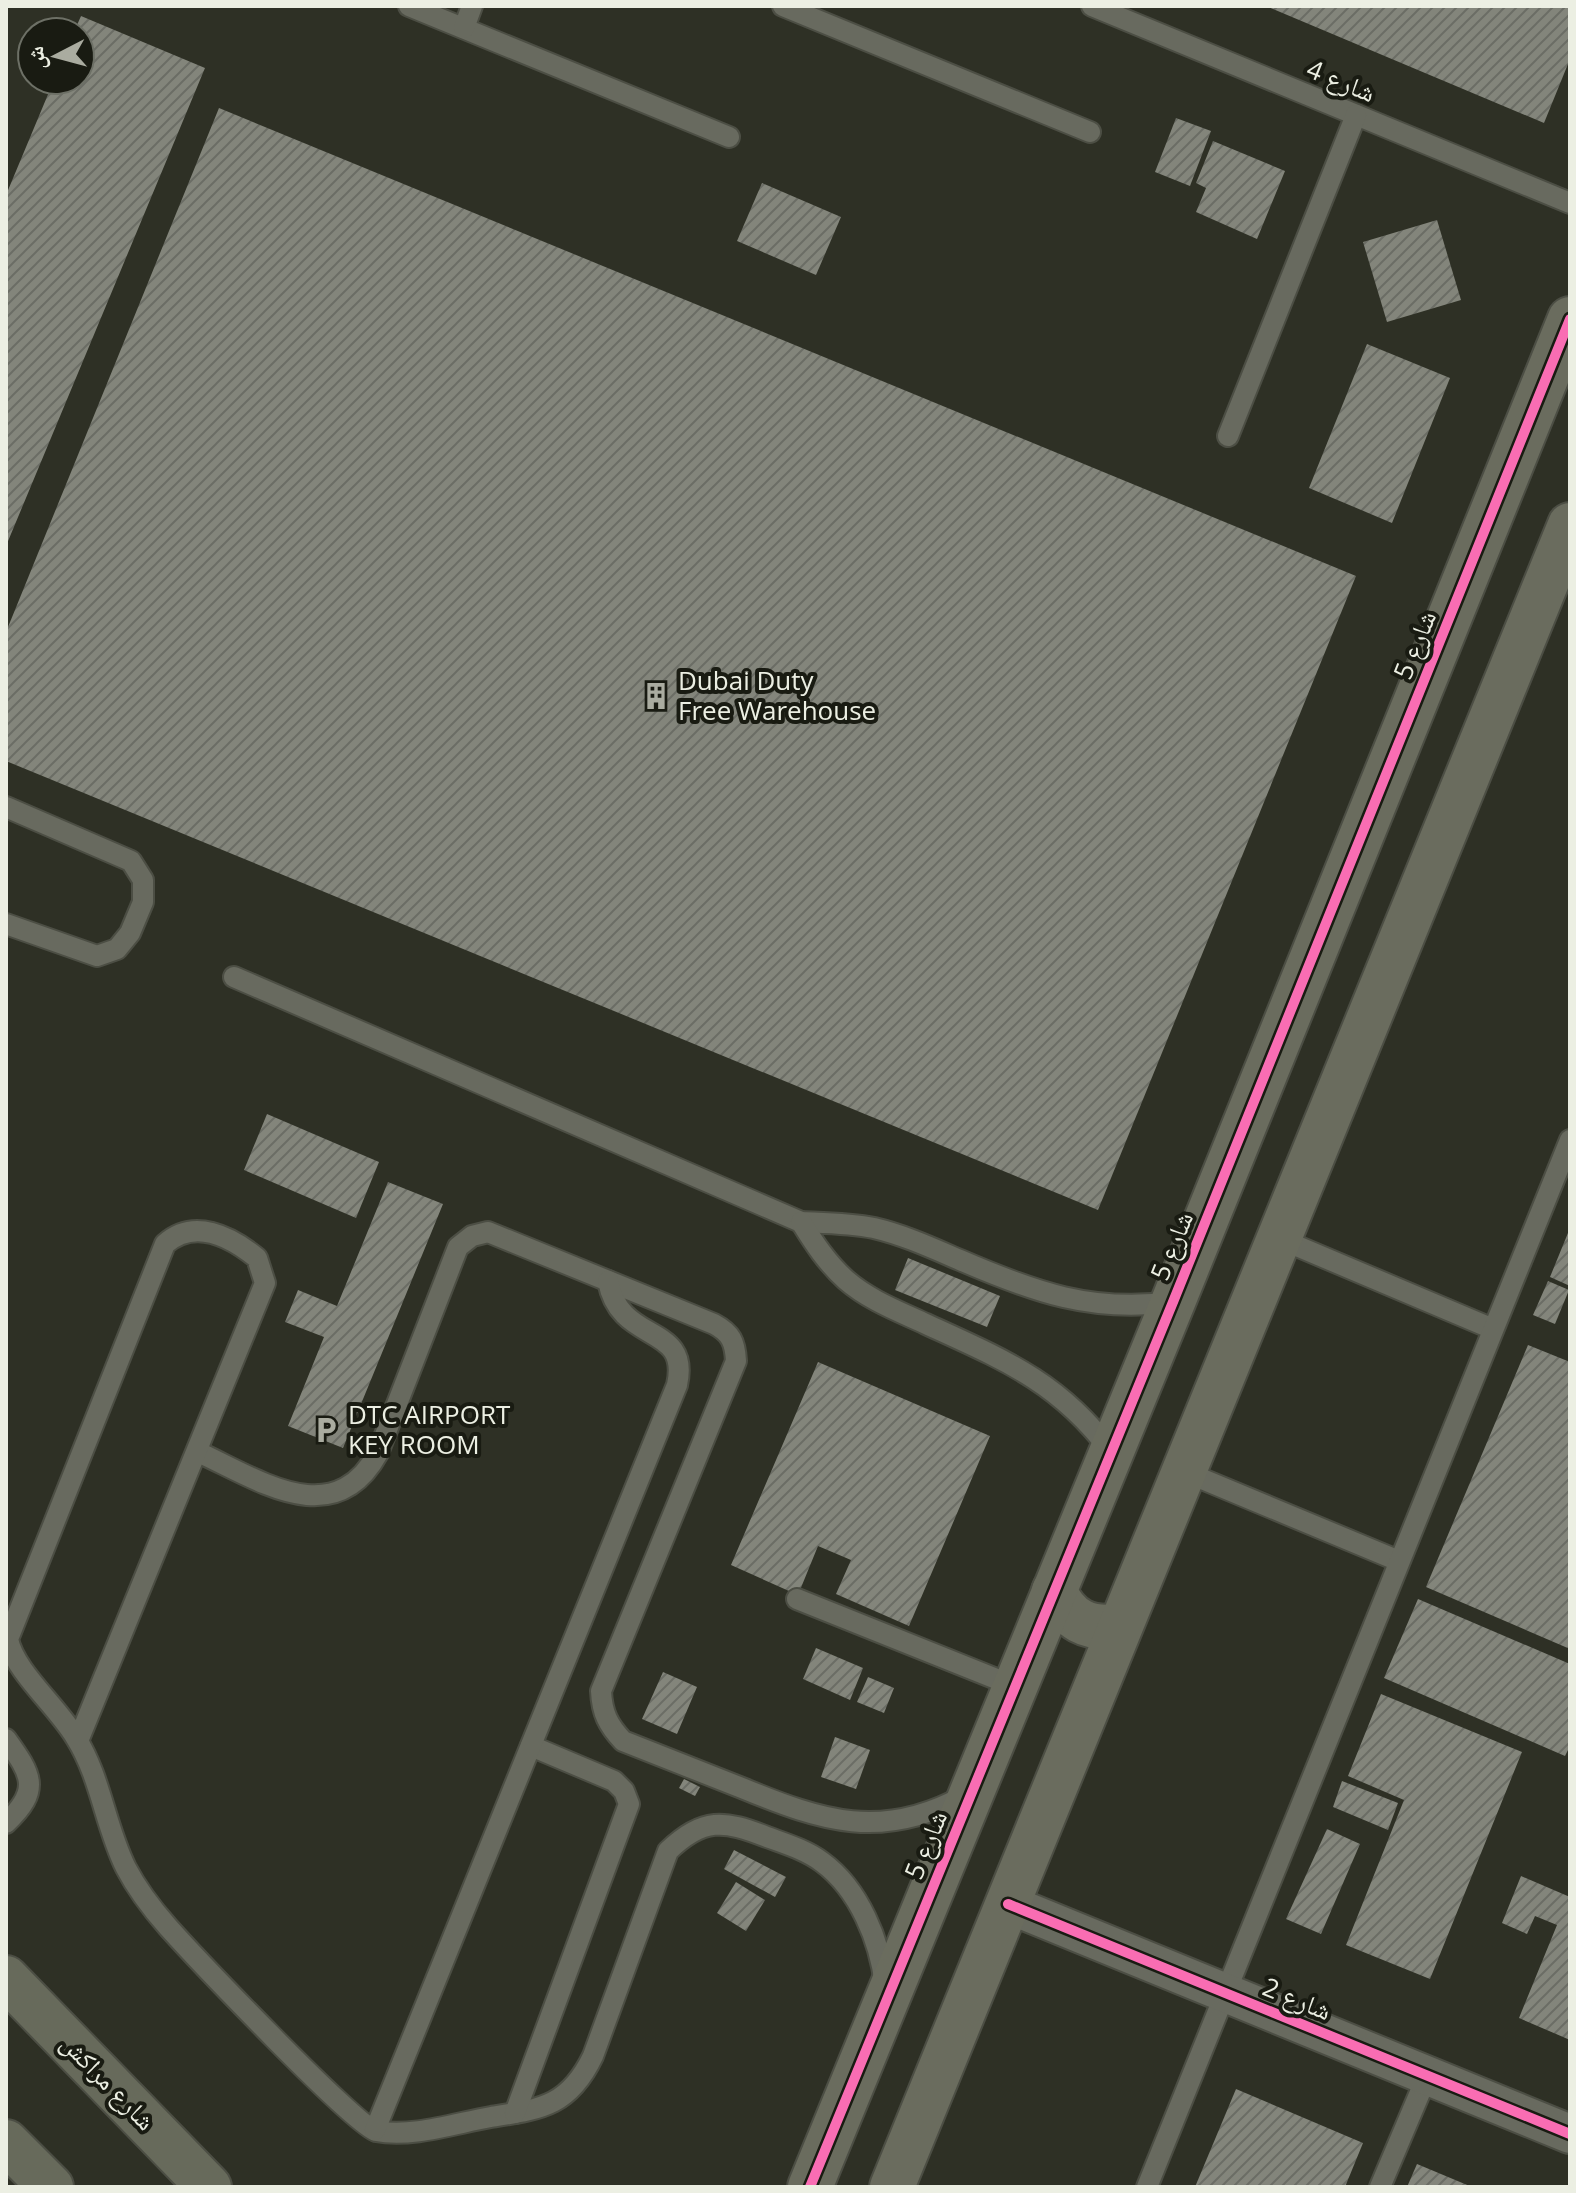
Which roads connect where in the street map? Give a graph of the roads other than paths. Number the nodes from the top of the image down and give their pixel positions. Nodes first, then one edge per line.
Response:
1 (409, 6) edge
2 (472, 6) edge
3 (783, 6) edge
4 (1092, 6) edge
5 (464, 28) junction
6 (1356, 115) junction
7 (1090, 132) dead end
8 (729, 137) dead end
9 (1570, 203) edge
10 (1570, 319) edge
11 (1228, 436) dead end
12 (1570, 525) edge
13 (6, 807) edge
14 (6, 924) edge
15 (234, 977) dead end
16 (1570, 1140) edge
17 (801, 1222) junction
18 (1278, 1238) junction
19 (608, 1281) junction
20 (1173, 1302) junction
21 (1493, 1329) junction
22 (1110, 1450) junction
23 (198, 1452) junction
24 (1183, 1471) junction
25 (1399, 1561) junction
26 (1054, 1591) junction
27 (797, 1599) dead end
28 (1119, 1626) junction
29 (1014, 1686) junction
30 (6, 1739) edge
31 (78, 1741) junction
32 (531, 1746) junction
33 (972, 1792) junction
34 (6, 1823) edge
35 (1008, 1904) junction
36 (6, 1978) edge
37 (1223, 1993) junction
38 (886, 2000) junction
39 (1427, 2076) junction
40 (515, 2113) junction
41 (375, 2130) junction
42 (1570, 2134) edge
43 (6, 2142) edge
44 (51, 2187) edge
45 (209, 2187) edge
46 (810, 2187) edge
47 (892, 2187) edge
48 (1147, 2187) edge
49 (1380, 2187) edge

1 - 5 lane
2 - 5 lane
3 - 7 lane
4 - 6 lane, شارع 4
5 - 8 lane
6 - 9 lane, شارع 4
6 - 11 lane
10 - 20 street, شارع 5
12 - 18 street
13 - 14 lane
15 - 17 lane
16 - 21 lane
17 - 20 lane
17 - 22 lane
18 - 21 lane
18 - 24 street
19 - 23 lane
19 - 32 lane
19 - 33 lane
20 - 22 street, شارع 5
21 - 25 lane
22 - 26 street, شارع 5
23 - 31 lane
23 - 31 lane
24 - 25 lane
24 - 28 street
25 - 37 lane
26 - 28 street
26 - 29 street, شارع 5
27 - 29 lane
28 - 35 street
29 - 33 street, شارع 5
30 - 34 lane
31 - 41 lane
32 - 40 lane
32 - 41 lane
33 - 38 street, شارع 5
35 - 37 street, شارع 2
35 - 47 street
36 - 45 main road, شارع مراكش
37 - 39 street, شارع 2
37 - 48 lane
38 - 40 lane
38 - 46 street, شارع 5
39 - 42 street, شارع 2
39 - 49 lane
40 - 41 lane
43 - 44 main road

